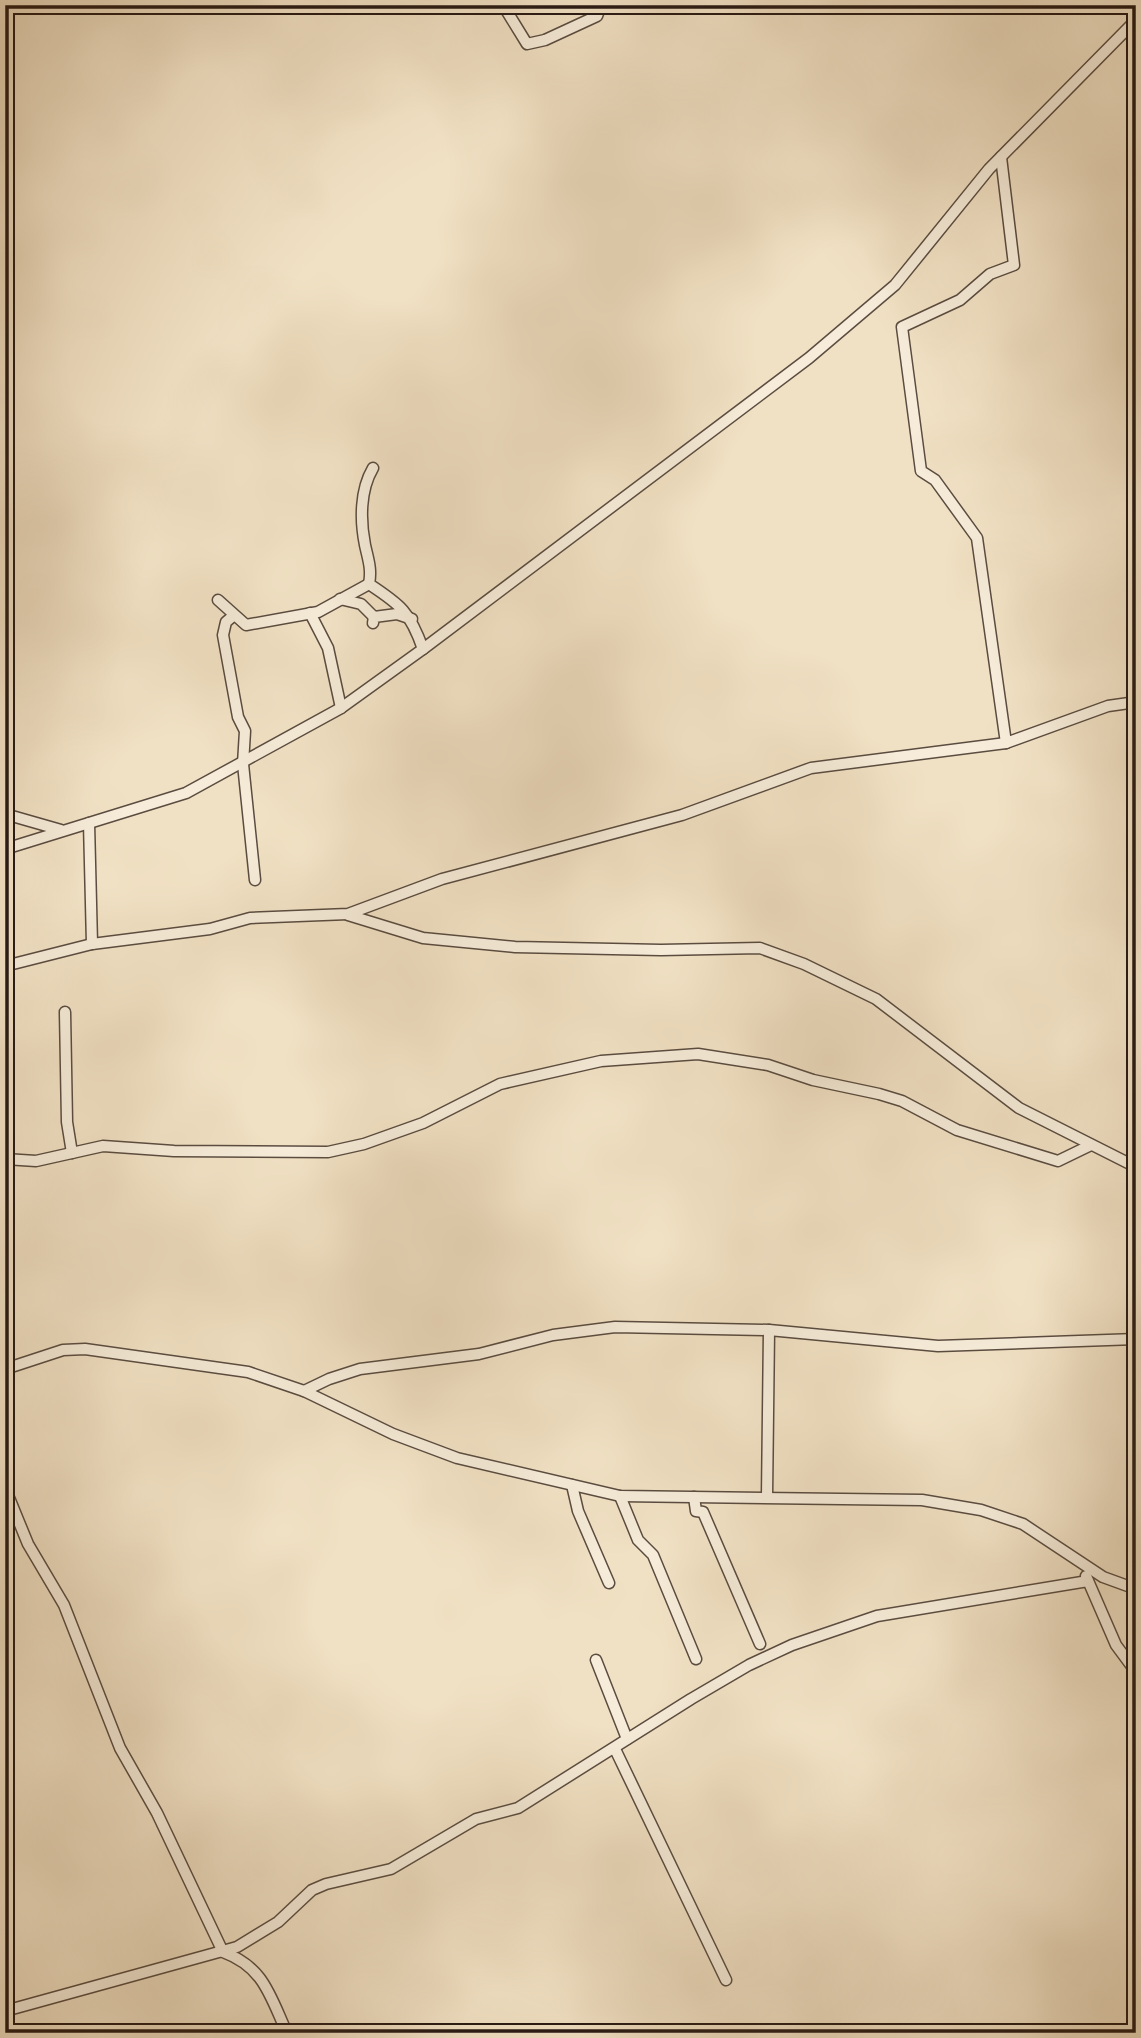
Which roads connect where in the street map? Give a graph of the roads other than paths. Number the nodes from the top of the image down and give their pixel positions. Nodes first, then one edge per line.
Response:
1 (503, 5) edge
2 (601, 5) edge
3 (1136, 20) edge
4 (1001, 157) junction
5 (373, 468) dead end
6 (369, 584) junction
7 (340, 599) junction
8 (218, 600) dead end
9 (310, 613) junction
10 (233, 616) junction
11 (412, 619) junction
12 (422, 649) junction
13 (1136, 702) edge
14 (341, 708) junction
15 (1006, 743) junction
16 (243, 764) junction
17 (5, 814) edge
18 (89, 822) junction
19 (61, 831) junction
20 (5, 849) edge
21 (255, 880) dead end
22 (348, 914) junction
23 (92, 944) junction
24 (5, 966) edge
25 (65, 1012) dead end
26 (1091, 1145) junction
27 (72, 1153) junction
28 (5, 1159) edge
29 (1136, 1167) edge
30 (769, 1330) junction
31 (1136, 1339) edge
32 (5, 1369) edge
33 (304, 1391) junction
34 (572, 1485) junction
35 (5, 1488) edge
36 (620, 1496) junction
37 (767, 1496) junction
38 (694, 1497) junction
39 (1082, 1562) junction
40 (1088, 1581) junction
41 (609, 1583) dead end
42 (1136, 1589) edge
43 (760, 1644) dead end
44 (696, 1659) dead end
45 (596, 1660) dead end
46 (1136, 1672) edge
47 (627, 1739) junction
48 (615, 1749) junction
49 (223, 1952) junction
50 (726, 1980) dead end
51 (5, 2011) edge
52 (287, 2033) edge

1 - 2 street
3 - 4 street
4 - 12 street
4 - 15 street
5 - 6 street
6 - 7 street
6 - 11 street
7 - 9 street
7 - 11 street
8 - 10 street
9 - 10 street
9 - 14 street
10 - 16 street
11 - 12 street
12 - 14 street
13 - 15 street
14 - 16 street
15 - 22 street
16 - 18 street
16 - 21 street
17 - 19 street
18 - 19 street
18 - 23 street
19 - 20 street
22 - 23 street
22 - 26 street
23 - 24 street
25 - 27 street
26 - 27 street
26 - 29 street
27 - 28 street
30 - 31 street
30 - 33 street
30 - 37 street
32 - 33 street
33 - 34 street
34 - 36 street
34 - 41 street
35 - 49 street
36 - 38 street
36 - 44 street
37 - 38 street
37 - 39 street
38 - 43 street
39 - 40 street
39 - 42 street
40 - 46 street
40 - 47 street
45 - 47 street
47 - 48 street
48 - 49 street
48 - 50 street
49 - 51 street
49 - 52 street

